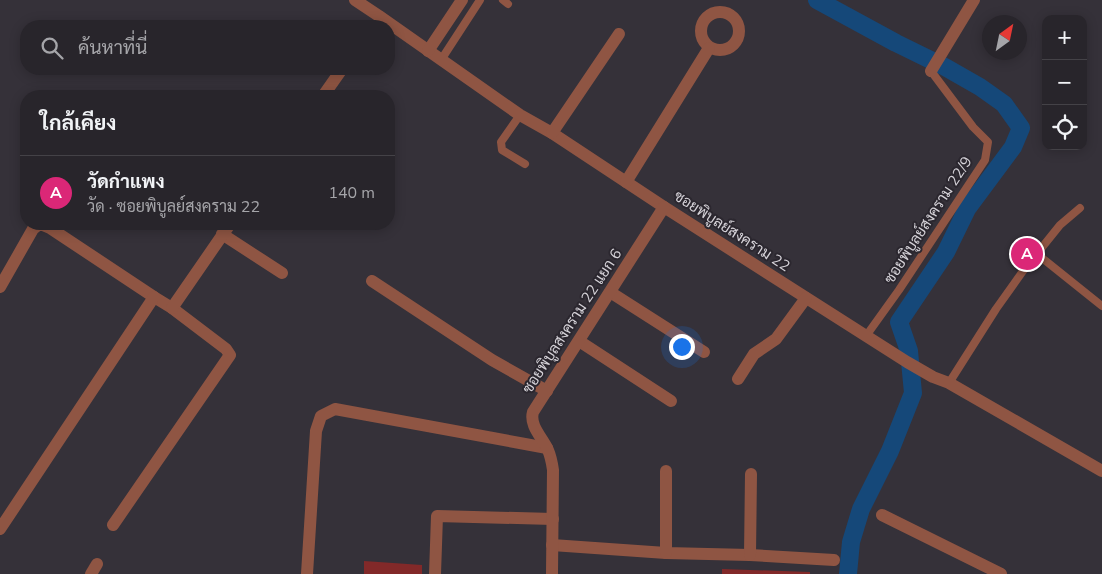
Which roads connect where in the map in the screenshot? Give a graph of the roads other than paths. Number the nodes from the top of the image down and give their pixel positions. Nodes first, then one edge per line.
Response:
1 (355, 0) edge
2 (462, 0) edge
3 (480, 0) edge
4 (974, 0) edge
5 (375, 20) edge
6 (395, 32) edge
7 (619, 34) dead end
8 (709, 48) dead end
9 (428, 51) junction
10 (441, 60) junction
11 (931, 71) joint
12 (338, 75) edge
13 (327, 90) edge
14 (520, 115) junction
15 (552, 133) junction
16 (525, 164) dead end
17 (626, 182) junction
18 (664, 207) junction
19 (1080, 208) dead end
20 (32, 230) edge
21 (53, 230) edge
22 (225, 230) edge
23 (222, 234) junction
24 (1037, 254) junction
25 (282, 273) dead end
26 (372, 281) dead end
27 (0, 287) edge
28 (610, 292) junction
29 (154, 297) junction
30 (806, 298) junction
31 (1102, 306) edge
32 (172, 308) junction
33 (866, 336) junction
34 (579, 341) junction
35 (704, 352) dead end
36 (738, 379) dead end
37 (949, 383) junction
38 (547, 391) junction
39 (671, 401) dead end
40 (547, 448) junction
41 (666, 471) dead end
42 (1102, 471) edge
43 (751, 474) dead end
44 (882, 515) dead end
45 (553, 519) junction
46 (113, 525) dead end
47 (0, 529) edge
48 (552, 545) junction
49 (666, 553) junction
50 (750, 555) junction
51 (834, 560) dead end
52 (306, 574) edge
53 (435, 574) edge
54 (552, 574) edge
55 (1000, 574) edge

1 - 5 street, ซอยพิบูลย์สงคราม 22
2 - 9 street
3 - 10 lane
4 - 11 street
6 - 9 street, ซอยพิบูลย์สงคราม 22
7 - 15 street
8 - 17 street
9 - 10 street, ซอยพิบูลย์สงคราม 22
10 - 14 street, ซอยพิบูลย์สงคราม 22
11 - 33 lane, ซอยพิบูลย์สงคราม 22/9
12 - 13 street
14 - 15 street, ซอยพิบูลย์สงคราม 22
14 - 16 lane
15 - 17 street, ซอยพิบูลย์สงคราม 22
17 - 18 street, ซอยพิบูลย์สงคราม 22
18 - 28 street, ซอยพิบูลสงคราม 22 แยก 6
18 - 30 street, ซอยพิบูลย์สงคราม 22
19 - 24 lane
20 - 27 street
21 - 29 street
22 - 23 street
23 - 25 street
23 - 32 street
24 - 31 lane
24 - 37 lane
26 - 38 street
28 - 34 street, ซอยพิบูลสงคราม 22 แยก 6
28 - 35 street
29 - 32 street
29 - 47 street
30 - 33 street, ซอยพิบูลย์สงคราม 22
30 - 36 street
32 - 46 street
33 - 37 street, ซอยพิบูลย์สงคราม 22
34 - 38 street, ซอยพิบูลสงคราม 22 แยก 6
34 - 39 street
37 - 42 street, ซอยพิบูลย์สงคราม 22
38 - 40 street, ซอยพิบูลสงคราม 22 แยก 6
40 - 45 street, ซอยพิบูลสงคราม 22 แยก 6
40 - 52 street
41 - 49 street
43 - 50 street
44 - 55 street
45 - 48 street, ซอยพิบูลสงคราม 22 แยก 6
45 - 53 street
48 - 49 street
48 - 54 street, ซอยพิบูลสงคราม 22 แยก 6
49 - 50 street
50 - 51 street

